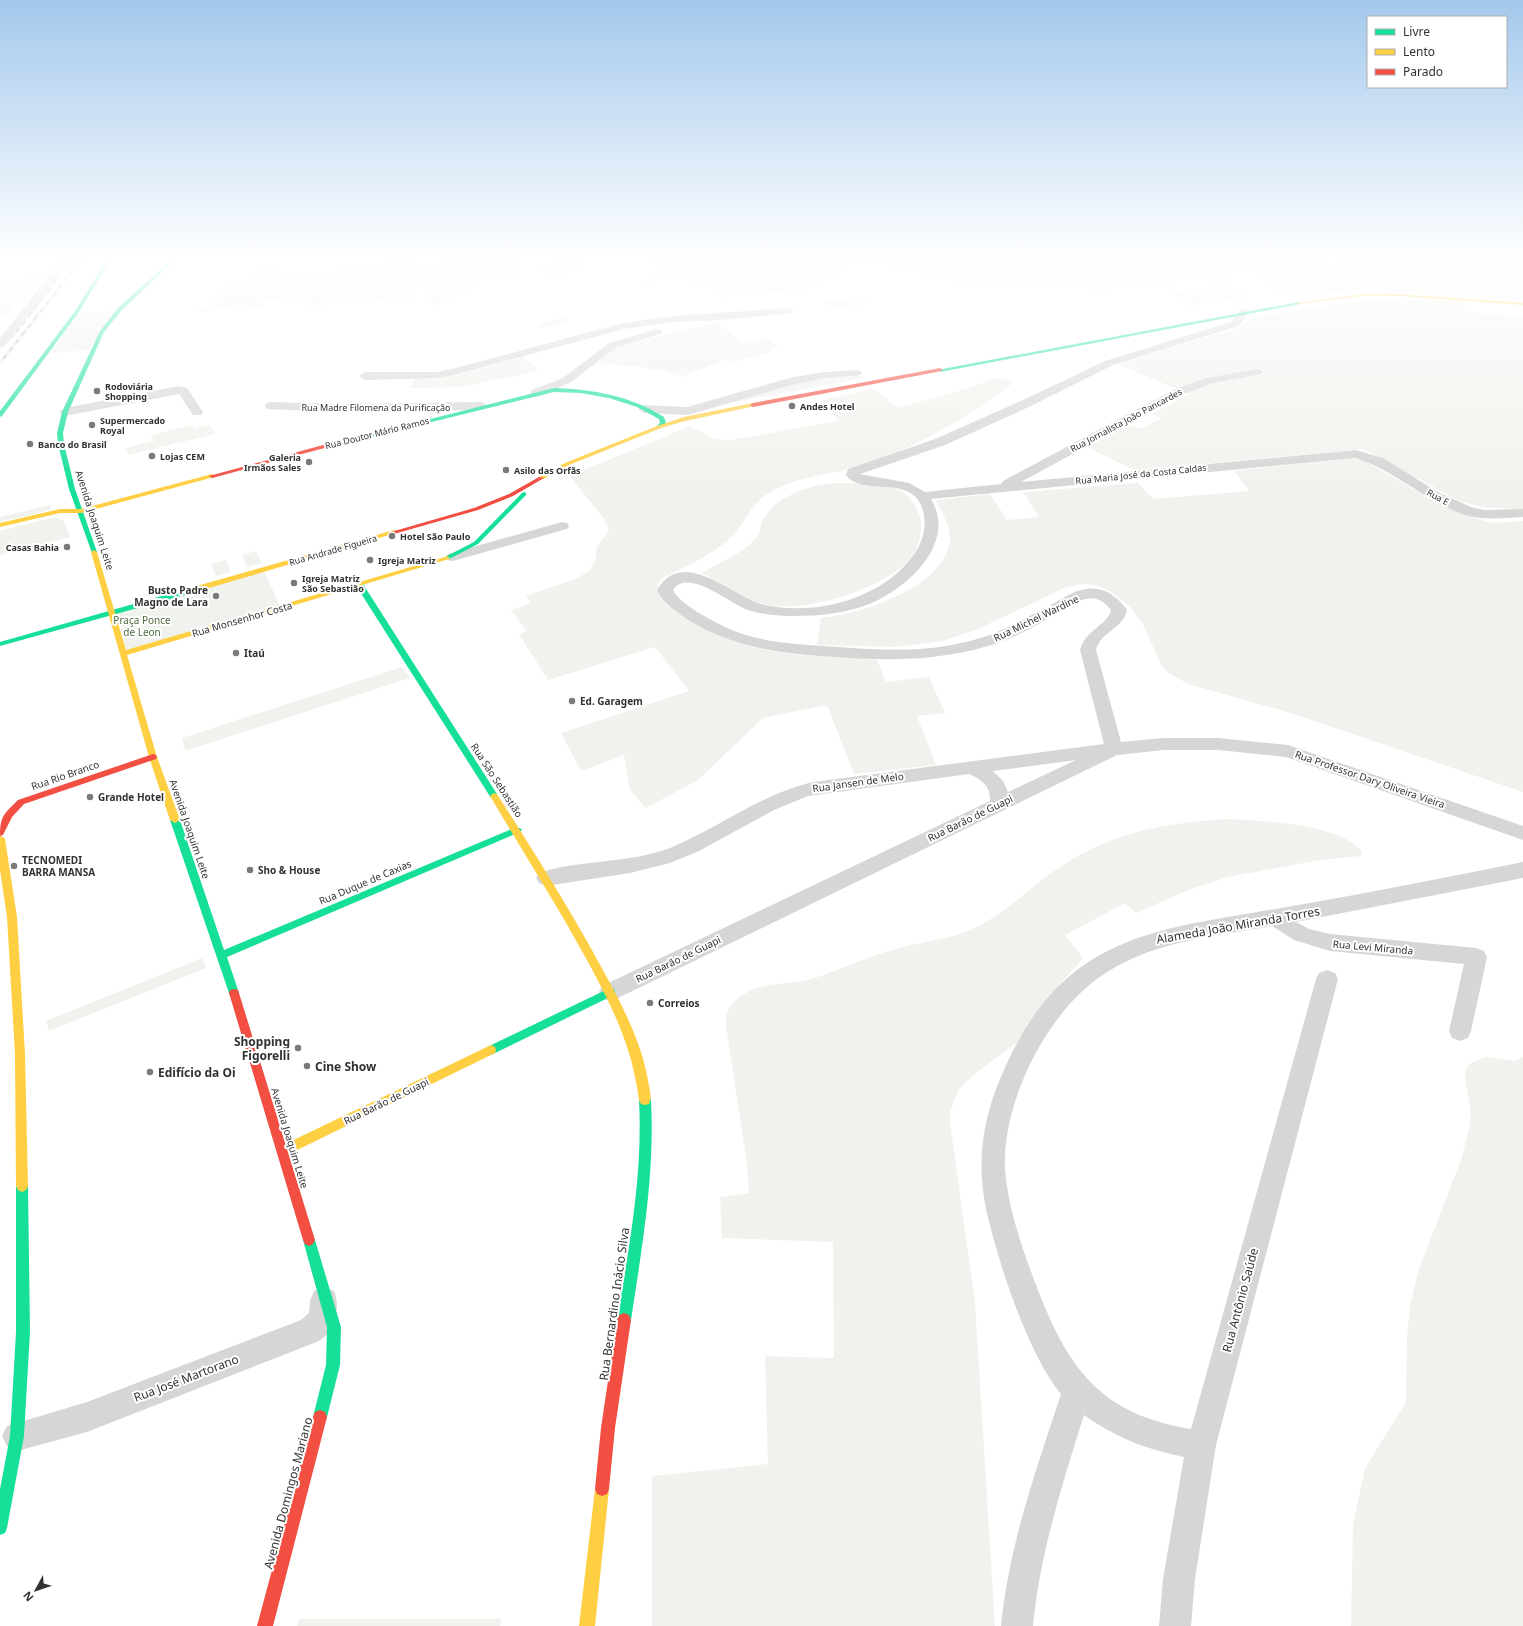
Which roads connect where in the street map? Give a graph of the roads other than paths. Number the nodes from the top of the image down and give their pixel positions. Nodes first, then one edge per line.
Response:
1 (8, 335) edge
2 (62, 335) edge
3 (101, 335) edge
4 (589, 335) edge
5 (642, 335) edge
6 (1124, 335) edge
7 (1200, 335) edge
8 (0, 345) edge
9 (577, 372) junction
10 (1257, 372) dead end
11 (365, 376) dead end
12 (793, 380) dead end
13 (536, 393) junction
14 (592, 393) junction
15 (271, 406) dead end
16 (482, 406) junction
17 (644, 409) junction
18 (688, 411) junction
19 (66, 412) junction
20 (197, 412) dead end
21 (658, 414) junction
22 (0, 415) edge
23 (705, 415) junction
24 (670, 416) junction
25 (660, 426) junction
26 (1360, 455) joint
27 (546, 474) junction
28 (1002, 487) junction
29 (72, 489) junction
30 (922, 496) junction
31 (63, 497) dead end
32 (81, 511) junction
33 (1523, 513) edge
34 (0, 525) edge
35 (562, 526) dead end
36 (452, 557) junction
37 (359, 584) junction
38 (112, 612) junction
39 (0, 644) edge
40 (124, 653) junction
41 (1114, 749) junction
42 (153, 757) junction
43 (969, 767) junction
44 (1073, 768) joint
45 (998, 805) junction
46 (517, 830) junction
47 (0, 833) edge
48 (1523, 833) edge
49 (0, 839) edge
50 (1523, 870) edge
51 (546, 878) junction
52 (1276, 918) junction
53 (222, 955) junction
54 (1327, 979) dead end
55 (610, 992) junction
56 (1460, 1031) dead end
57 (283, 1151) junction
58 (324, 1289) junction
59 (333, 1365) joint
60 (1077, 1390) junction
61 (11, 1438) junction
62 (1201, 1445) junction
63 (0, 1528) edge
64 (266, 1626) edge
65 (587, 1626) edge
66 (1017, 1626) edge
67 (1175, 1626) edge

1 - 8 street
2 - 22 street
3 - 19 street, Avenida Joaquim Leite
4 - 11 street
5 - 9 street
6 - 23 street
7 - 30 street
9 - 13 street
9 - 14 street
10 - 28 street, Rua Jornalista João Pancardes
12 - 18 street
13 - 14 street, Rua Doutor Mário Ramos
13 - 16 street, Rua Doutor Mário Ramos
14 - 17 street, Rua Doutor Mário Ramos
15 - 16 street, Rua Madre Filomena da Purificação
16 - 32 street, Rua Doutor Mário Ramos
17 - 18 street
17 - 21 street, Rua Doutor Mário Ramos
18 - 24 street
19 - 20 street
19 - 29 street, Avenida Joaquim Leite
21 - 24 street, Rua Doutor Mário Ramos
21 - 25 street
23 - 24 street, Rua Doutor Mário Ramos
23 - 25 street
24 - 25 street
25 - 27 street, Rua Andrade Figueira
26 - 28 street, Rua Maria José da Costa Caldas
26 - 33 street, Rua E
27 - 36 street, Rua Monsenhor Costa
27 - 38 street, Rua Andrade Figueira
28 - 30 street, Rua Maria José da Costa Caldas
29 - 31 street
29 - 32 street, Avenida Joaquim Leite
30 - 41 street, Rua Michel Wardine
32 - 34 street, Rua Doutor Mário Ramos
32 - 38 street, Avenida Joaquim Leite
35 - 36 street, Rua Monsenhor Costa
36 - 37 street, Rua Monsenhor Costa
37 - 40 street, Rua Monsenhor Costa
37 - 46 street, Rua São Sebastião
38 - 39 street, Rua Andrade Figueira
38 - 40 street, Avenida Joaquim Leite
40 - 42 street, Avenida Joaquim Leite
41 - 43 street, Rua Jansen de Melo
41 - 44 street, Rua Professor Dary Oliveira Vieira
41 - 48 street, Rua Professor Dary Oliveira Vieira
42 - 47 street, Rua Rio Branco
42 - 53 street, Avenida Joaquim Leite
43 - 45 street
43 - 51 street, Rua Jansen de Melo
44 - 45 street, Rua Barão de Guapi
45 - 55 street, Rua Barão de Guapi
46 - 51 street, Rua São Sebastião
46 - 53 street, Rua Duque de Caxias
49 - 61 street
50 - 52 street, Alameda João Miranda Torres
51 - 55 street, Rua São Sebastião
52 - 56 street, Rua Levi Miranda
52 - 60 street, Alameda João Miranda Torres
53 - 57 street, Avenida Joaquim Leite
54 - 62 street, Rua Antônio Saúde
55 - 57 street, Rua Barão de Guapi
55 - 65 street, Rua Bernardino Inácio Silva
57 - 58 street, Avenida Joaquim Leite
58 - 59 street, Avenida Joaquim Leite
58 - 61 street, Rua José Martorano
59 - 64 street, Avenida Domingos Mariano
60 - 62 street, Alameda João Miranda Torres
60 - 66 street
61 - 63 street
62 - 67 street, Rua Antônio Saúde

